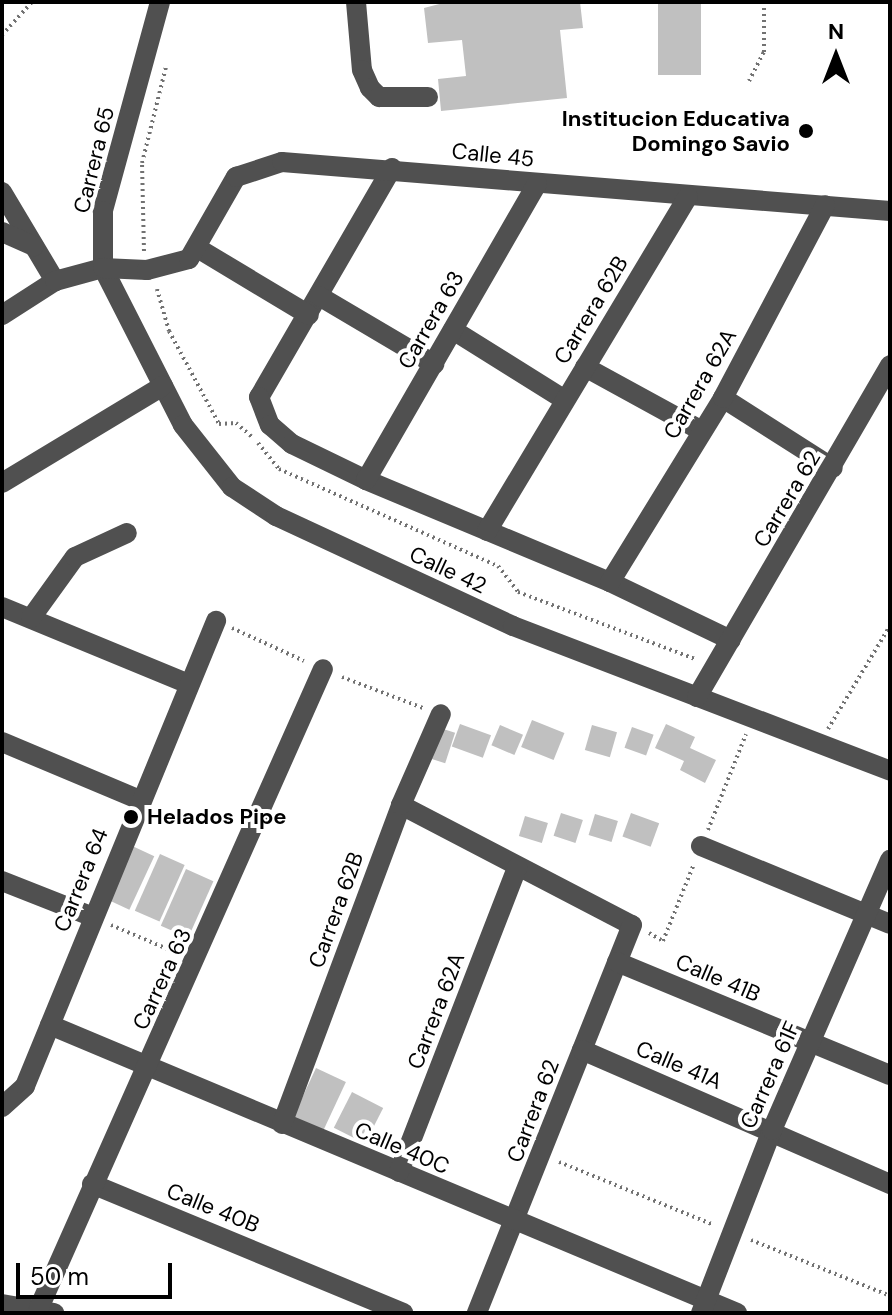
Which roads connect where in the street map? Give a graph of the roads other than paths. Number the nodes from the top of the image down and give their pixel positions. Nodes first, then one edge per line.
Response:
1 (160, 2) edge
2 (356, 2) edge
3 (428, 97) dead end
4 (392, 168) junction
5 (537, 184) junction
6 (2, 192) edge
7 (688, 197) junction
8 (825, 205) junction
9 (890, 211) edge
10 (2, 232) edge
11 (34, 246) junction
12 (199, 249) junction
13 (103, 268) junction
14 (55, 281) junction
15 (314, 306) junction
16 (2, 315) edge
17 (453, 330) junction
18 (434, 364) junction
19 (890, 365) edge
20 (585, 367) junction
21 (163, 386) junction
22 (723, 398) junction
23 (565, 400) junction
24 (702, 431) junction
25 (833, 468) junction
26 (366, 480) junction
27 (2, 483) edge
28 (487, 531) junction
29 (127, 533) dead end
30 (610, 582) junction
31 (2, 607) edge
32 (31, 618) junction
33 (216, 621) dead end
34 (731, 640) junction
35 (323, 669) dead end
36 (189, 684) junction
37 (697, 697) junction
38 (441, 714) dead end
39 (2, 742) edge
40 (890, 771) edge
41 (140, 800) junction
42 (401, 805) junction
43 (701, 846) dead end
44 (890, 860) edge
45 (517, 867) junction
46 (2, 881) edge
47 (91, 916) junction
48 (866, 916) junction
49 (890, 924) edge
50 (617, 962) junction
51 (50, 1025) junction
52 (811, 1043) junction
53 (582, 1050) junction
54 (147, 1067) junction
55 (890, 1075) edge
56 (2, 1107) edge
57 (282, 1124) junction
58 (772, 1130) junction
59 (399, 1172) junction
60 (92, 1184) junction
61 (890, 1184) edge
62 (515, 1223) junction
63 (2, 1304) edge
64 (703, 1307) edge
65 (47, 1310) edge
66 (403, 1313) edge
67 (477, 1313) edge
68 (737, 1313) edge

1 - 13 street, Carrera 65
2 - 3 street
4 - 5 street, Calle 45
4 - 12 street, Calle 45
4 - 15 street
5 - 7 street, Calle 45
5 - 17 street, Carrera 63
6 - 11 street
7 - 8 street, Calle 45
7 - 20 street, Carrera 62B
8 - 9 street, Calle 45
8 - 22 street, Carrera 62A
10 - 11 street
11 - 14 street
12 - 13 street
12 - 15 street
13 - 14 street
13 - 21 street, Calle 42
14 - 16 street
15 - 18 street
15 - 26 street
17 - 18 street, Carrera 63
17 - 23 street
18 - 26 street, Carrera 63
19 - 25 street, Carrera 62
20 - 23 street, Carrera 62B
20 - 24 street
21 - 27 street
21 - 37 street, Calle 42
22 - 24 street, Carrera 62A
22 - 25 street
23 - 28 street, Carrera 62B
24 - 30 street, Carrera 62A
25 - 34 street, Carrera 62
26 - 28 street
28 - 30 street
29 - 32 street
30 - 34 street
31 - 32 street
32 - 36 street
33 - 36 street, Carrera 64
34 - 37 street, Carrera 62
35 - 54 street, Carrera 63
36 - 41 street, Carrera 64
37 - 40 street, Calle 42
38 - 42 street, Carrera 62B
39 - 41 street
41 - 47 street, Carrera 64
42 - 45 street
42 - 57 street, Carrera 62B
43 - 48 street
44 - 48 street, Carrera 61F
45 - 50 street, Carrera 62
45 - 59 street, Carrera 62A
46 - 47 street
47 - 51 street, Carrera 64
48 - 49 street
48 - 52 street, Carrera 61F
50 - 52 street, Calle 41B
50 - 53 street, Carrera 62
51 - 54 street, Calle 40C
51 - 56 street, Carrera 64
52 - 55 street, Calle 41B
52 - 58 street, Carrera 61F
53 - 58 street, Calle 41A
53 - 62 street, Carrera 62
54 - 57 street, Calle 40C
54 - 60 street, Carrera 63
57 - 59 street, Calle 40C
58 - 61 street, Calle 41A
58 - 64 street, Carrera 61F
59 - 62 street, Calle 40C
60 - 65 street, Carrera 63
60 - 66 street, Calle 40B
62 - 64 street, Calle 40C
62 - 67 street, Carrera 62
63 - 65 street
64 - 68 street, Calle 40C

